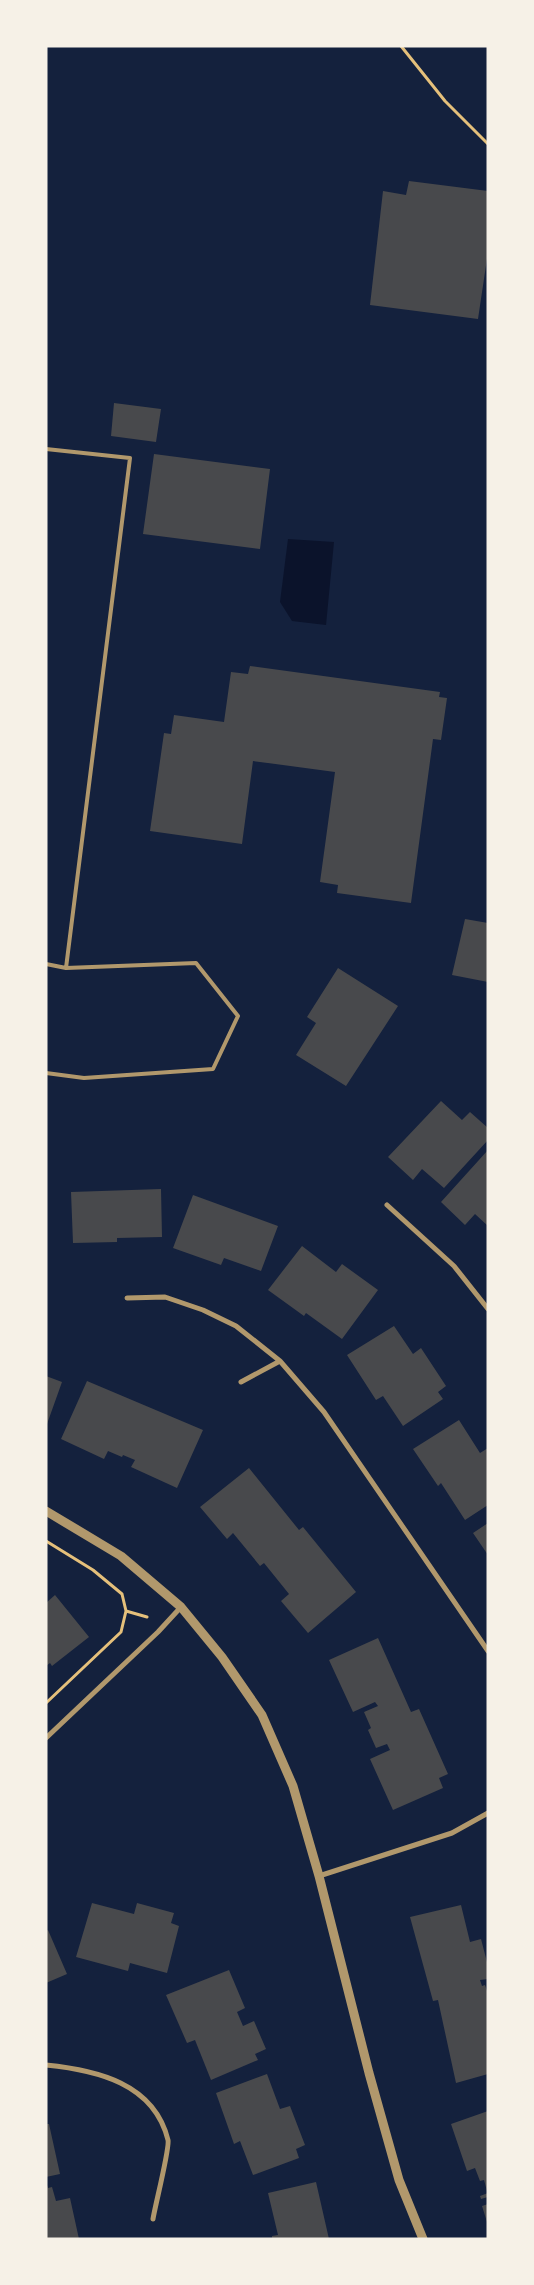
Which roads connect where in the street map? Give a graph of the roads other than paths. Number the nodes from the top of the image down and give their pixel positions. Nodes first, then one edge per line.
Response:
1 (46, 449) edge
2 (46, 964) edge
3 (66, 968) junction
4 (46, 1073) edge
5 (387, 1205) dead end
6 (126, 1298) dead end
7 (488, 1309) edge
8 (280, 1361) junction
9 (241, 1382) dead end
10 (46, 1511) edge
11 (181, 1607) junction
12 (488, 1651) edge
13 (46, 1738) edge
14 (488, 1813) edge
15 (320, 1876) junction
16 (46, 2065) edge
17 (153, 2218) dead end
18 (423, 2239) edge

1 - 3 lane
2 - 3 lane
3 - 4 lane
5 - 7 street
6 - 8 street
8 - 9 street
8 - 12 street
10 - 11 street
11 - 13 street
11 - 15 street
14 - 15 street
15 - 18 street
16 - 17 street

